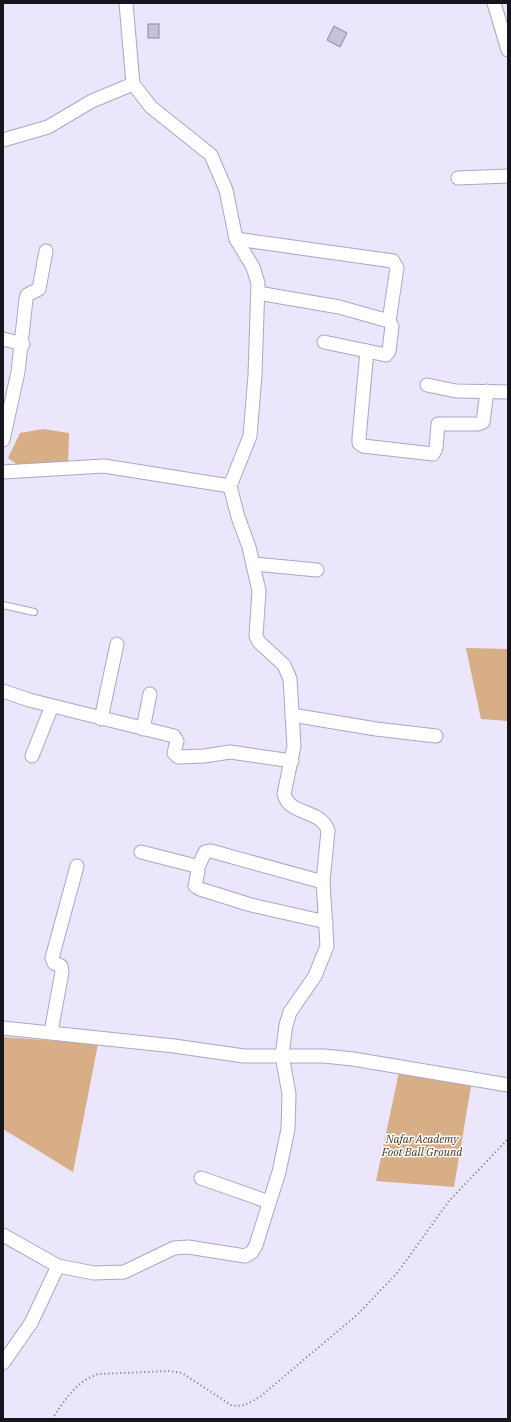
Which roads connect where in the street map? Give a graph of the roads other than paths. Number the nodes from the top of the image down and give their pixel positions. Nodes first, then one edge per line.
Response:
1 (126, 3) edge
2 (494, 3) edge
3 (508, 50) edge
4 (133, 84) junction
5 (3, 140) edge
6 (508, 176) edge
7 (458, 178) dead end
8 (236, 239) junction
9 (46, 251) dead end
10 (258, 293) junction
11 (389, 321) junction
12 (3, 339) edge
13 (324, 342) dead end
14 (22, 344) junction
15 (367, 352) junction
16 (427, 385) dead end
17 (487, 391) junction
18 (508, 392) edge
19 (3, 440) edge
20 (3, 472) edge
21 (230, 486) junction
22 (254, 564) junction
23 (317, 570) dead end
24 (3, 605) edge
25 (34, 612) dead end
26 (117, 644) dead end
27 (3, 691) edge
28 (150, 694) dead end
29 (52, 706) junction
30 (292, 715) junction
31 (101, 718) junction
32 (143, 729) junction
33 (436, 736) dead end
34 (32, 756) dead end
35 (292, 761) junction
36 (141, 852) dead end
37 (77, 866) dead end
38 (198, 868) junction
39 (323, 882) junction
40 (326, 922) junction
41 (3, 1028) edge
42 (51, 1032) junction
43 (282, 1056) junction
44 (508, 1085) edge
45 (201, 1178) dead end
46 (269, 1202) junction
47 (3, 1235) edge
48 (58, 1266) junction
49 (3, 1363) edge

1 - 4 street
2 - 3 street
4 - 5 street
4 - 8 street
6 - 7 street
8 - 10 street
8 - 11 street
9 - 14 street
10 - 11 street
10 - 21 street
11 - 15 street
12 - 14 street
13 - 15 street
14 - 19 street
15 - 17 street
16 - 17 street
17 - 18 street
20 - 21 street
21 - 22 street
22 - 23 street
22 - 30 street
24 - 25 lane
26 - 31 street
27 - 29 street
28 - 32 street
29 - 31 street
29 - 34 street
30 - 33 street
30 - 35 street
31 - 32 street
32 - 35 street
35 - 39 street
36 - 38 street
37 - 42 street
38 - 39 street
38 - 40 street
39 - 40 street
40 - 43 street
41 - 42 street
42 - 43 street
43 - 44 street
43 - 46 street
45 - 46 street
46 - 48 street
47 - 48 street
48 - 49 street

